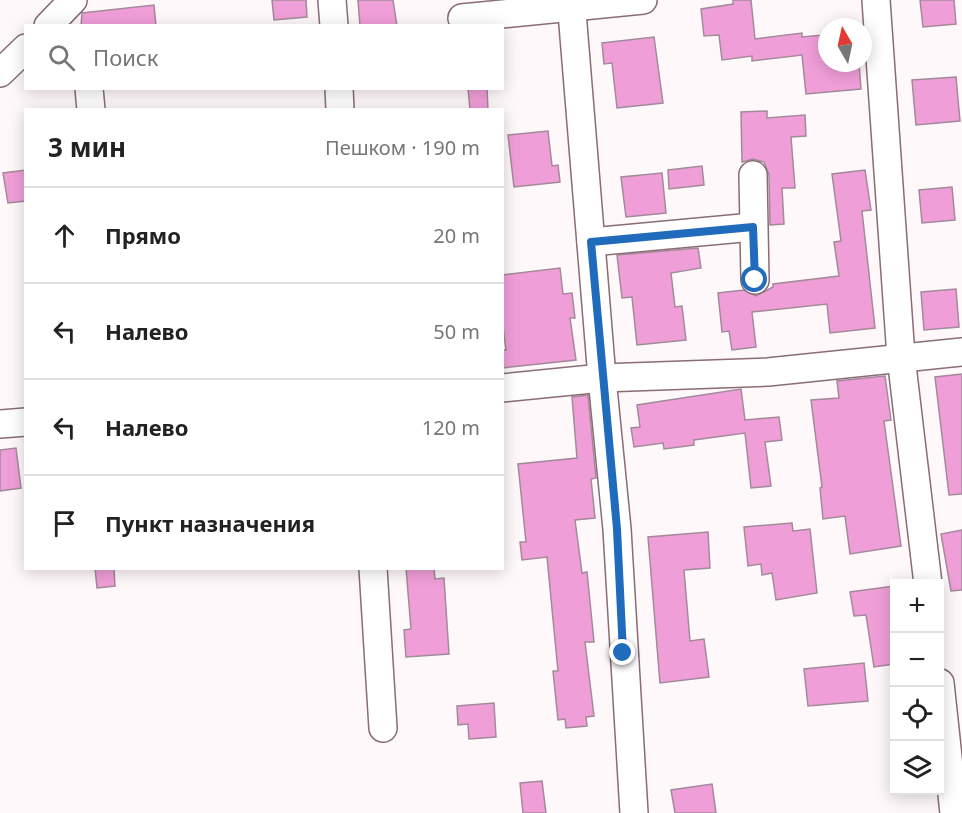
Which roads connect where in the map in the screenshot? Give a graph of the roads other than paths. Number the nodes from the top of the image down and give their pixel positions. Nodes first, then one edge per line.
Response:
1 (332, 0) edge
2 (643, 0) edge
3 (876, 0) edge
4 (571, 4) edge
5 (73, 10) edge
6 (462, 14) edge
7 (51, 24) edge
8 (334, 24) edge
9 (24, 50) edge
10 (0, 73) edge
11 (89, 90) edge
12 (339, 90) edge
13 (91, 108) edge
14 (340, 108) edge
15 (753, 175) dead end
16 (753, 227) junction
17 (591, 242) junction
18 (755, 280) dead end
19 (962, 352) edge
20 (901, 357) junction
21 (602, 378) junction
22 (504, 388) edge
23 (24, 422) edge
24 (0, 424) edge
25 (373, 570) edge
26 (927, 579) edge
27 (939, 687) edge
28 (383, 728) dead end
29 (634, 813) edge
30 (954, 813) edge

1 - 8 street
2 - 4 street
3 - 20 street
4 - 6 street
4 - 17 street
5 - 7 street
9 - 10 street
11 - 13 street
12 - 14 street
15 - 16 street
16 - 17 street
16 - 18 street
17 - 21 street
19 - 20 street
20 - 21 street
20 - 26 street
21 - 22 street
21 - 29 street
23 - 24 street
25 - 28 street
27 - 30 street

